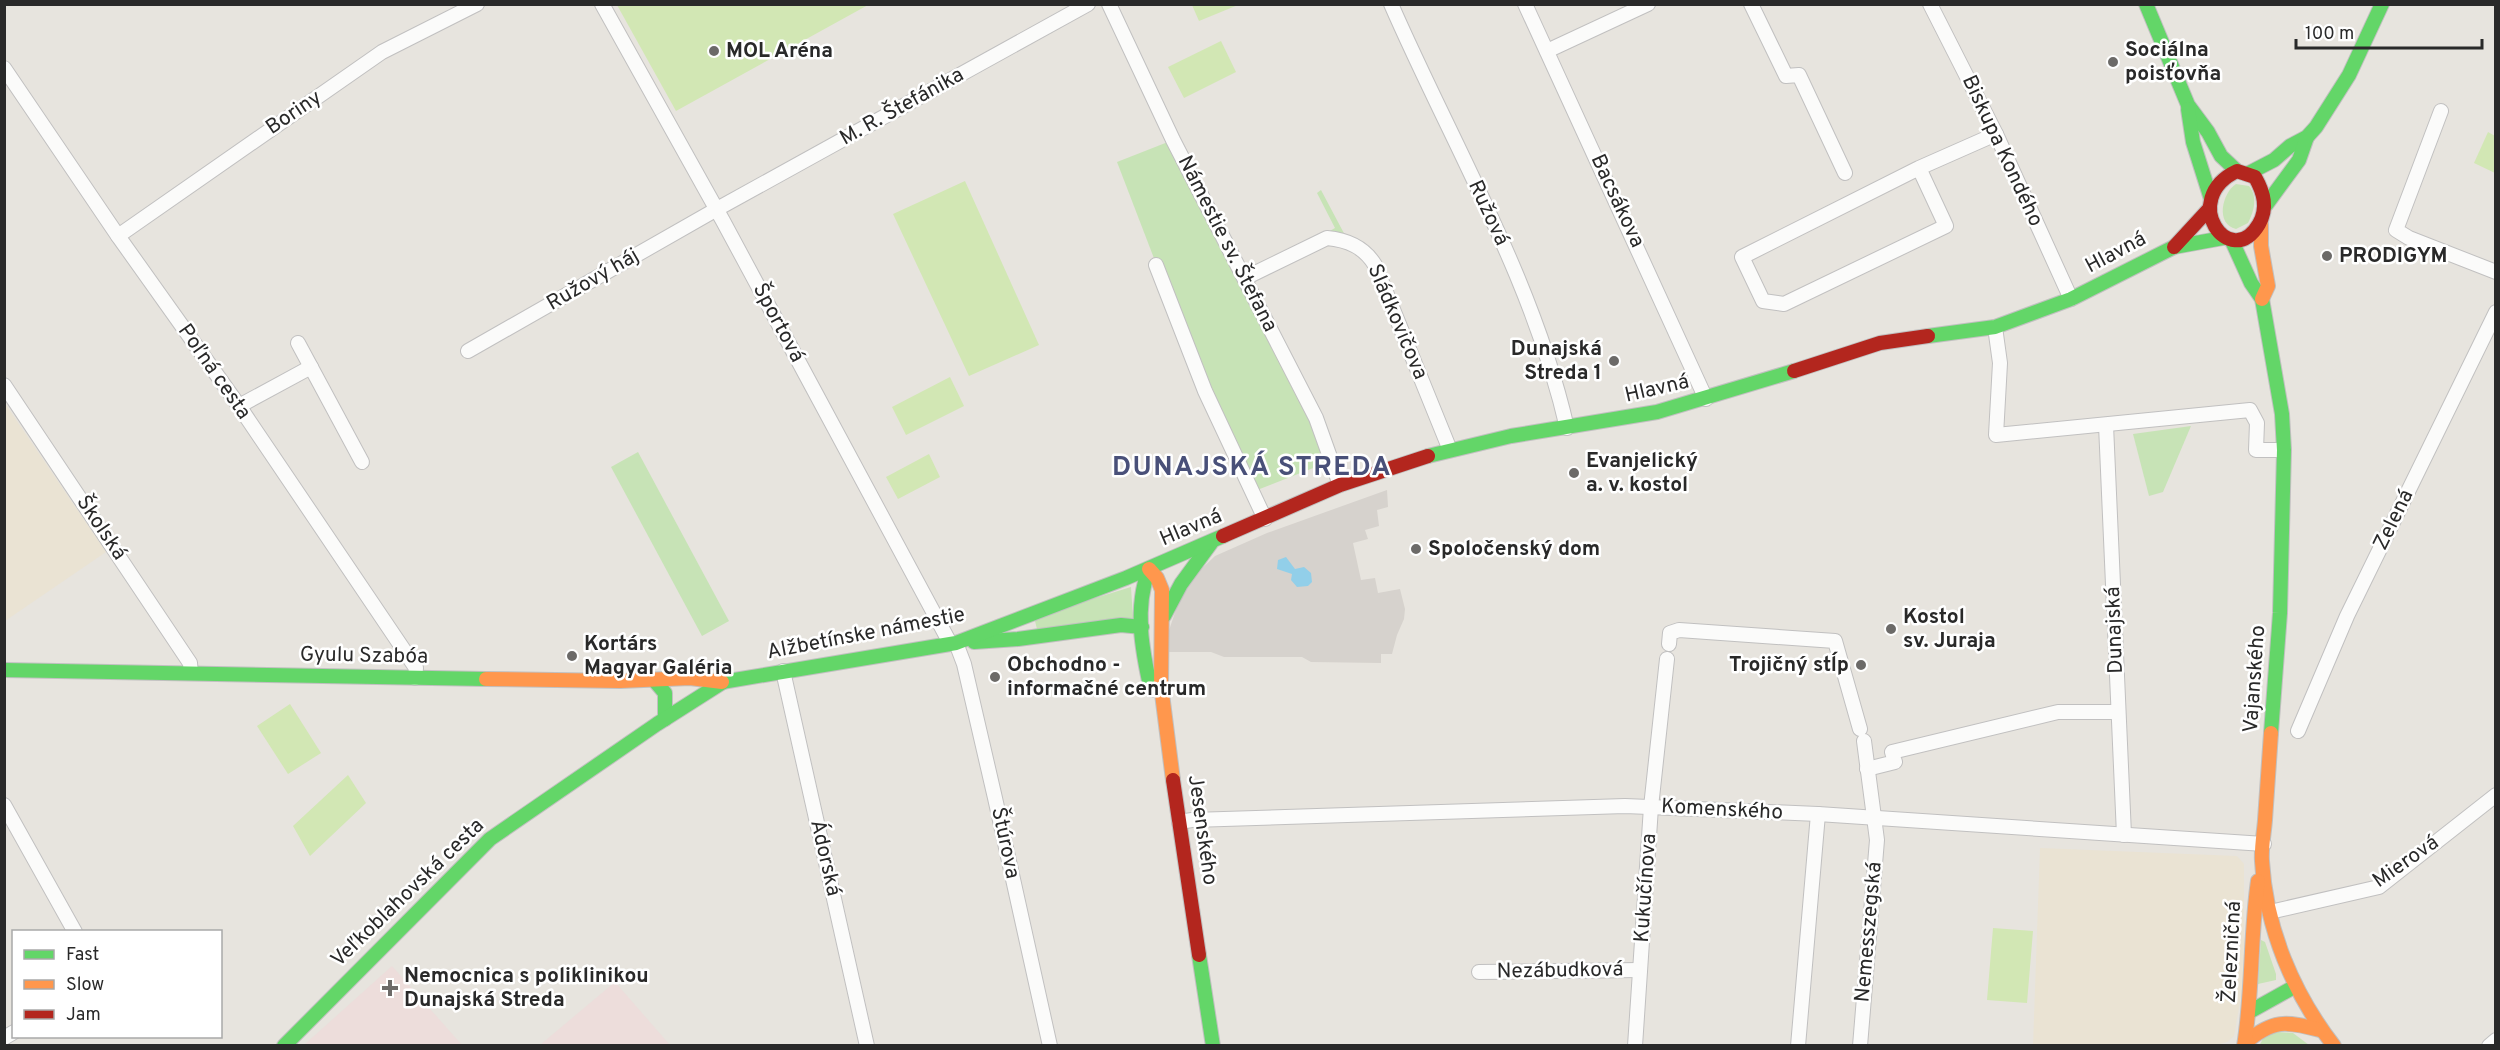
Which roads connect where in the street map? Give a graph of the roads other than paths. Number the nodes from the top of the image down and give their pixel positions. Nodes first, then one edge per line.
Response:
1 (477, 4) edge
2 (602, 4) edge
3 (1088, 4) edge
4 (1109, 4) edge
5 (1391, 4) edge
6 (1525, 4) edge
7 (1648, 4) edge
8 (1751, 4) edge
9 (1930, 4) edge
10 (2146, 4) edge
11 (2382, 4) edge
12 (1547, 51) junction
13 (4, 68) edge
14 (2188, 105) junction
15 (2441, 111) dead end
16 (1995, 134) junction
17 (2307, 137) junction
18 (1919, 168) junction
19 (2243, 172) junction
20 (1845, 173) dead end
21 (2210, 204) junction
22 (2266, 205) junction
23 (717, 209) junction
24 (2261, 224) junction
25 (118, 236) junction
26 (2228, 239) junction
27 (2174, 247) junction
28 (1156, 265) dead end
29 (2496, 272) edge
30 (1245, 278) junction
31 (2072, 299) junction
32 (2262, 299) junction
33 (2496, 312) edge
34 (1995, 327) junction
35 (2491, 330) edge
36 (298, 343) dead end
37 (468, 351) dead end
38 (311, 367) junction
39 (4, 385) edge
40 (1706, 399) junction
41 (238, 406) junction
42 (2106, 425) junction
43 (1568, 428) junction
44 (1450, 450) junction
45 (2284, 450) junction
46 (362, 462) dead end
47 (1340, 485) junction
48 (1265, 519) junction
49 (1212, 541) junction
50 (1149, 569) junction
51 (1162, 620) junction
52 (1142, 627) junction
53 (953, 643) junction
54 (1669, 644) dead end
55 (1667, 659) dead end
56 (4, 670) edge
57 (783, 671) junction
58 (191, 673) junction
59 (415, 678) junction
60 (654, 680) junction
61 (723, 682) junction
62 (2118, 712) junction
63 (665, 719) junction
64 (1165, 728) junction
65 (2298, 731) dead end
66 (1867, 769) junction
67 (2496, 795) edge
68 (4, 805) edge
69 (1651, 807) junction
70 (1818, 814) junction
71 (1875, 819) junction
72 (1179, 822) junction
73 (2124, 835) junction
74 (2264, 844) junction
75 (2262, 860) junction
76 (2270, 912) junction
77 (74, 930) edge
78 (1640, 970) junction
79 (1479, 972) dead end
80 (2294, 987) junction
81 (2250, 1012) junction
82 (2320, 1030) junction
83 (2496, 1040) edge
84 (2245, 1044) edge
85 (284, 1046) edge
86 (867, 1046) edge
87 (1050, 1046) edge
88 (1213, 1046) edge
89 (1635, 1046) edge
90 (1798, 1046) edge
91 (1860, 1046) edge
92 (2334, 1046) edge
93 (2489, 1046) edge

1 - 25 street, Boriny
2 - 23 street, Športová
3 - 23 street, M. R. Štefánika
4 - 30 street, Námestie sv. Štefana
5 - 43 street, Ružová
6 - 12 street, Bacsákova
7 - 12 street
8 - 20 street
9 - 16 street, Biskupa Kondého
10 - 14 main road
11 - 17 main road
12 - 40 street, Bacsákova
13 - 25 street, Poľná cesta
14 - 19 main road
14 - 21 main road
15 - 29 street
16 - 18 street
16 - 31 street, Biskupa Kondého
17 - 19 main road
17 - 22 main road
18 - 18 street
19 - 21 main road
19 - 22 main road
21 - 26 main road
21 - 27 main road
22 - 24 main road
23 - 37 street, Ružový háj
23 - 53 street, Športová
24 - 26 main road
24 - 32 main road
25 - 41 street, Poľná cesta
26 - 27 main road
26 - 32 main road
27 - 31 main road, Hlavná
28 - 48 street
30 - 44 street, Sládkovičova
30 - 47 street, Námestie sv. Štefana
31 - 34 main road, Hlavná
32 - 45 main road, Vajanského
33 - 35 street, Zelená
34 - 40 main road, Hlavná
34 - 42 street
35 - 65 street, Zelená
36 - 38 street
38 - 41 street
38 - 46 street
39 - 58 street, Školská
40 - 43 main road, Hlavná
41 - 59 street, Poľná cesta
42 - 45 street
42 - 62 street, Dunajská
43 - 44 main road, Hlavná
44 - 47 main road, Hlavná
45 - 74 main road, Vajanského
47 - 48 main road, Hlavná
48 - 49 main road, Hlavná
49 - 50 main road, Hlavná
49 - 51 main road
50 - 51 main road, Jesenského
50 - 52 main road
50 - 53 main road, Alžbetínske námestie
51 - 64 main road, Jesenského
52 - 53 main road
52 - 64 main road
53 - 57 main road, Alžbetínske námestie
53 - 87 street, Štúrova
54 - 66 street, Nemesszegská
55 - 69 street, Kukučínova
56 - 58 main road, Gyulu Szabóa
57 - 61 main road, Alžbetínske námestie
57 - 86 street, Ádorská
58 - 59 main road, Gyulu Szabóa
59 - 60 main road, Gyulu Szabóa
60 - 61 main road, Gyulu Szabóa
60 - 63 main road
61 - 63 main road, Veľkoblahovská cesta
62 - 66 street
62 - 73 street, Dunajská
63 - 85 main road, Veľkoblahovská cesta
64 - 72 main road, Jesenského
66 - 71 street, Nemesszegská
67 - 76 street, Mierová
68 - 77 street
69 - 70 street, Komenského
69 - 72 street, Komenského
69 - 78 street, Kukučínova
70 - 71 street, Komenského
70 - 90 street
71 - 73 street, Komenského
71 - 91 street, Nemesszegská
72 - 88 main road, Jesenského
73 - 74 street, Komenského
74 - 75 main road, Vajanského
75 - 76 main road, Vajanského
75 - 81 main road, Železničná
76 - 80 main road, Vajanského
78 - 79 street, Nezábudková
78 - 89 street, Kukučínova
80 - 81 main road
80 - 82 main road, Vajanského
81 - 84 main road, Železničná
82 - 84 main road
82 - 92 main road, Vajanského
83 - 93 street

